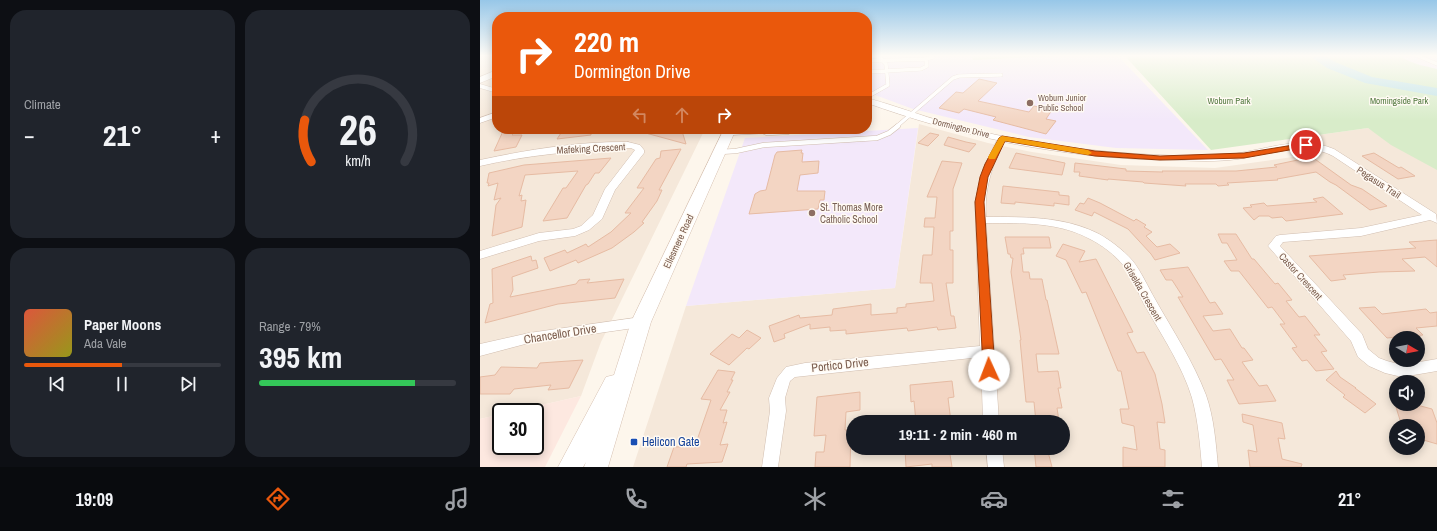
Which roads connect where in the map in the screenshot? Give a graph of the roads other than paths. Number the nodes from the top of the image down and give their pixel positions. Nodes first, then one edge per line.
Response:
1 (888, 78) edge
2 (954, 78) edge
3 (480, 86) edge
4 (492, 90) edge
5 (872, 94) edge
6 (872, 102) edge
7 (909, 115) junction
8 (492, 116) edge
9 (480, 121) edge
10 (728, 134) edge
11 (1002, 138) junction
12 (1319, 147) joint
13 (719, 152) junction
14 (480, 163) edge
15 (1434, 218) edge
16 (982, 220) junction
17 (480, 255) edge
18 (642, 322) junction
19 (480, 350) edge
20 (988, 351) junction
21 (630, 355) junction
22 (1437, 365) edge
23 (991, 415) edge
24 (995, 455) edge
25 (570, 467) edge
26 (596, 467) edge
27 (770, 467) edge
28 (996, 467) edge
29 (1210, 467) edge

1 - 5 lane
2 - 7 lane
3 - 4 street
6 - 7 street, Dormington Drive
7 - 11 street, Dormington Drive
7 - 13 lane
8 - 9 street
10 - 13 main road, Ellesmere Road
11 - 12 street, Dormington Drive
11 - 16 street
12 - 15 street, Pegasus Trail
13 - 18 main road, Ellesmere Road
14 - 17 street, Mafeking Crescent
15 - 22 street, Castor Crescent
16 - 20 street
16 - 29 street, Griselda Crescent
18 - 19 street, Chancellor Drive
18 - 21 main road, Ellesmere Road
20 - 23 street
20 - 27 street, Portico Drive
21 - 25 main road, Ellesmere Road
21 - 26 main road, Ellesmere Road
24 - 28 street

